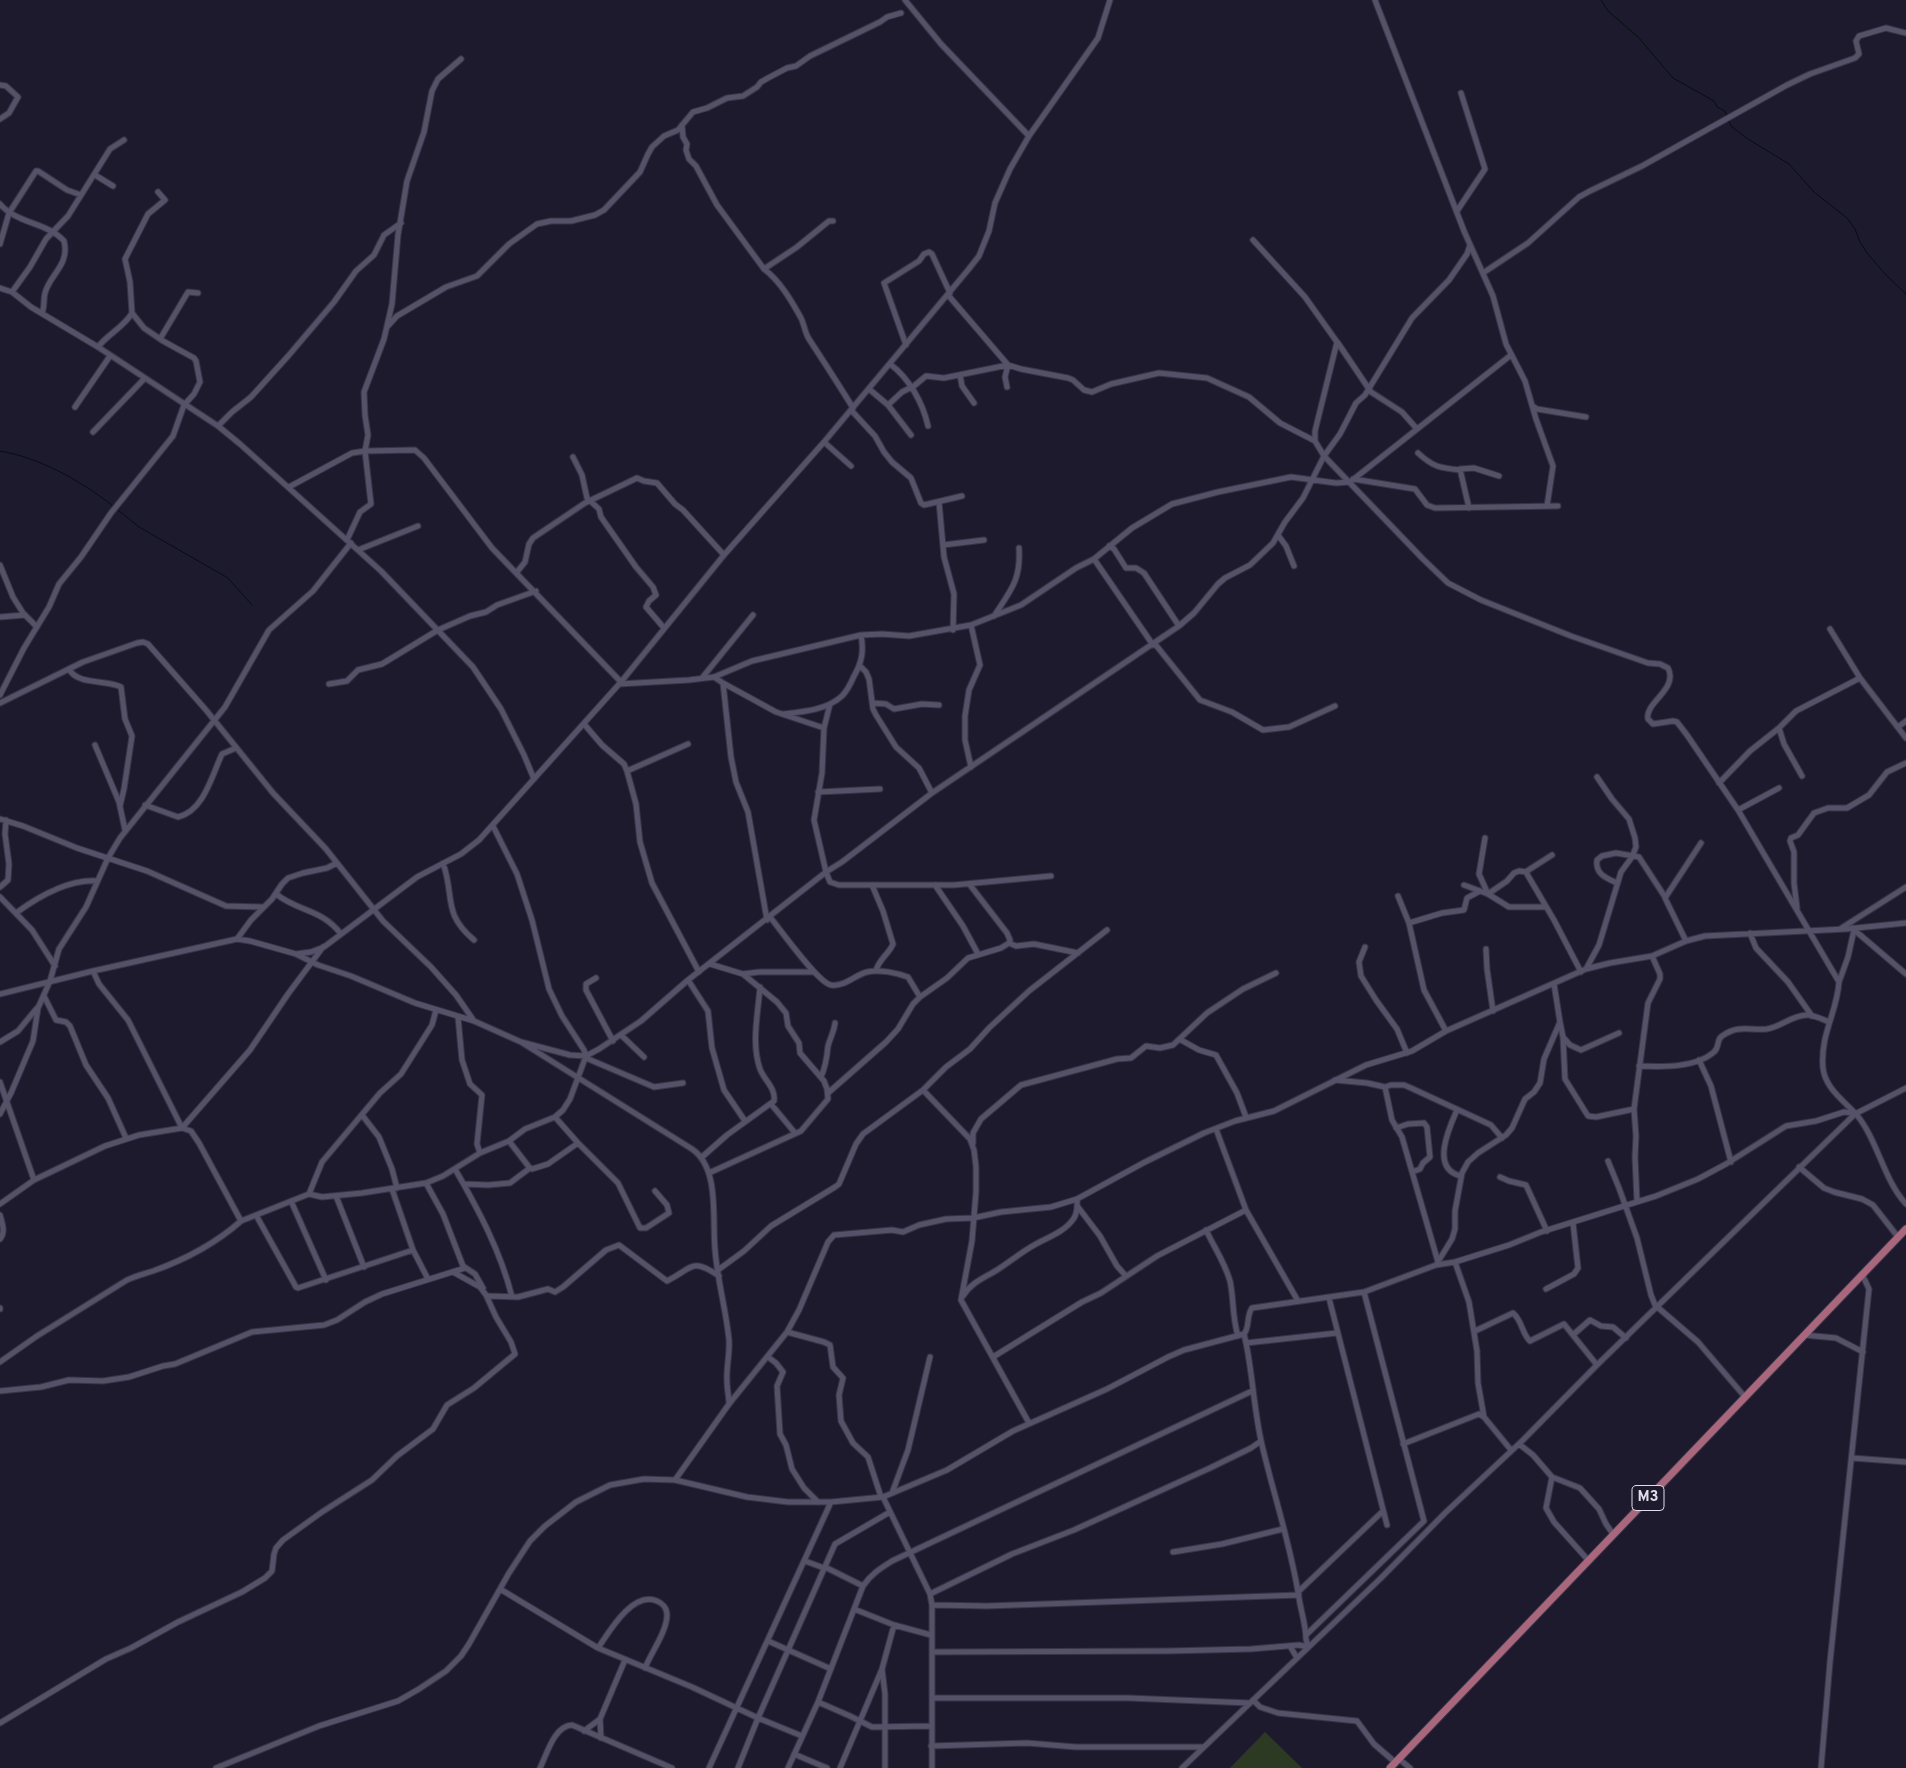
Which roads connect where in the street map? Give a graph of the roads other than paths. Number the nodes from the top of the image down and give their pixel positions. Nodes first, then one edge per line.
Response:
1 (905, 0) edge
2 (1110, 0) edge
3 (1375, 0) edge
4 (901, 13) dead end
5 (1906, 33) edge
6 (461, 59) dead end
7 (0, 85) edge
8 (1461, 93) dead end
9 (0, 119) edge
10 (682, 125) junction
11 (1029, 136) junction
12 (124, 140) dead end
13 (95, 175) junction
14 (112, 186) dead end
15 (158, 192) dead end
16 (81, 195) junction
17 (0, 204) edge
18 (1457, 211) junction
19 (9, 213) junction
20 (833, 221) dead end
21 (401, 223) junction
22 (53, 233) junction
23 (1254, 240) dead end
24 (0, 244) edge
25 (1470, 245) junction
26 (764, 269) junction
27 (1483, 273) junction
28 (0, 288) edge
29 (12, 292) junction
30 (198, 292) dead end
31 (949, 294) junction
32 (42, 313) junction
33 (132, 313) junction
34 (387, 327) junction
35 (160, 339) junction
36 (1337, 342) junction
37 (906, 345) junction
38 (98, 347) junction
39 (1511, 355) junction
40 (110, 356) junction
41 (890, 364) junction
42 (1008, 365) junction
43 (960, 375) junction
44 (144, 378) junction
45 (911, 387) junction
46 (1007, 387) dead end
47 (1369, 388) junction
48 (869, 389) junction
49 (974, 404) dead end
50 (184, 405) junction
51 (888, 405) junction
52 (75, 407) dead end
53 (1534, 407) junction
54 (852, 409) junction
55 (1586, 416) dead end
56 (218, 426) junction
57 (928, 426) dead end
58 (1417, 429) junction
59 (93, 432) dead end
60 (911, 435) dead end
61 (1315, 441) junction
62 (824, 442) junction
63 (365, 451) junction
64 (1418, 453) dead end
65 (1324, 456) junction
66 (574, 458) dead end
67 (851, 466) dead end
68 (1460, 470) junction
69 (1499, 476) dead end
70 (1312, 480) junction
71 (1352, 480) junction
72 (289, 487) junction
73 (962, 496) dead end
74 (590, 500) junction
75 (938, 502) junction
76 (1547, 506) junction
77 (1558, 506) dead end
78 (1470, 508) junction
79 (418, 526) dead end
80 (1278, 535) junction
81 (984, 540) dead end
82 (349, 541) junction
83 (943, 545) junction
84 (1109, 546) junction
85 (1019, 548) dead end
86 (358, 550) junction
87 (724, 555) junction
88 (1094, 559) junction
89 (0, 565) edge
90 (1294, 566) dead end
91 (517, 572) junction
92 (536, 591) junction
93 (25, 615) junction
94 (753, 615) dead end
95 (0, 616) edge
96 (994, 617) junction
97 (970, 625) junction
98 (1180, 626) junction
99 (36, 627) junction
100 (664, 628) junction
101 (1830, 629) dead end
102 (438, 630) junction
103 (953, 630) junction
104 (861, 635) junction
105 (1154, 644) junction
106 (860, 666) junction
107 (69, 669) junction
108 (714, 677) junction
109 (702, 678) junction
110 (1860, 678) junction
111 (620, 683) junction
112 (723, 683) junction
113 (329, 684) dead end
114 (0, 695) edge
115 (0, 703) edge
116 (874, 703) junction
117 (830, 704) junction
118 (939, 705) dead end
119 (1335, 706) dead end
120 (783, 714) junction
121 (214, 721) junction
122 (1906, 722) edge
123 (584, 724) junction
124 (1898, 727) junction
125 (824, 728) junction
126 (1779, 728) junction
127 (1906, 738) edge
128 (688, 744) dead end
129 (95, 745) dead end
130 (236, 748) junction
131 (1906, 763) edge
132 (971, 767) junction
133 (628, 771) junction
134 (1802, 776) dead end
135 (1597, 777) dead end
136 (534, 779) junction
137 (1719, 783) junction
138 (1779, 788) dead end
139 (880, 789) dead end
140 (818, 792) junction
141 (932, 793) junction
142 (146, 805) junction
143 (120, 806) junction
144 (1738, 810) junction
145 (3, 820) edge
146 (493, 826) junction
147 (125, 830) junction
148 (1485, 838) dead end
149 (1701, 843) dead end
150 (1552, 855) dead end
151 (1633, 855) junction
152 (108, 858) junction
153 (337, 863) junction
154 (443, 863) junction
155 (826, 872) junction
156 (1527, 872) junction
157 (1051, 876) dead end
158 (97, 881) junction
159 (1617, 883) junction
160 (935, 885) junction
161 (970, 885) junction
162 (1464, 885) dead end
163 (872, 886) junction
164 (0, 887) edge
165 (1906, 887) edge
166 (1480, 891) junction
167 (276, 894) junction
168 (1488, 894) junction
169 (1398, 896) dead end
170 (0, 897) edge
171 (1665, 897) junction
172 (262, 907) junction
173 (1546, 907) junction
174 (1797, 909) junction
175 (374, 910) junction
176 (16, 913) junction
177 (768, 918) junction
178 (1409, 923) junction
179 (1906, 924) edge
180 (1840, 929) junction
181 (1853, 929) junction
182 (1107, 930) dead end
183 (1810, 930) junction
184 (1750, 933) junction
185 (341, 934) junction
186 (237, 940) junction
187 (474, 940) dead end
188 (1686, 940) junction
189 (1008, 943) junction
190 (1365, 946) dead end
191 (324, 947) junction
192 (1486, 949) dead end
193 (1078, 953) junction
194 (296, 954) junction
195 (978, 954) junction
196 (1652, 956) junction
197 (314, 962) junction
198 (710, 964) junction
199 (55, 966) junction
200 (1583, 970) junction
201 (93, 971) junction
202 (876, 971) junction
203 (699, 972) junction
204 (814, 972) junction
205 (1276, 972) dead end
206 (742, 974) junction
207 (1906, 974) edge
208 (596, 978) dead end
209 (688, 980) junction
210 (50, 982) junction
211 (1839, 982) junction
212 (1554, 984) junction
213 (760, 987) junction
214 (0, 994) edge
215 (44, 996) junction
216 (920, 997) junction
217 (38, 1008) junction
218 (436, 1010) junction
219 (1493, 1011) junction
220 (1812, 1016) junction
221 (458, 1017) junction
222 (474, 1021) junction
223 (1560, 1022) junction
224 (1829, 1022) junction
225 (835, 1023) dead end
226 (1446, 1031) junction
227 (1619, 1033) dead end
228 (621, 1035) junction
229 (1563, 1037) junction
230 (1181, 1040) junction
231 (613, 1041) junction
232 (0, 1042) edge
233 (521, 1042) junction
234 (1407, 1053) junction
235 (586, 1057) junction
236 (644, 1058) dead end
237 (1699, 1060) junction
238 (1640, 1066) junction
239 (821, 1077) junction
240 (578, 1079) junction
241 (1334, 1080) junction
242 (0, 1082) edge
243 (683, 1083) dead end
244 (1385, 1087) junction
245 (1906, 1088) edge
246 (923, 1090) junction
247 (828, 1093) junction
248 (7, 1102) junction
249 (771, 1104) junction
250 (1634, 1109) junction
251 (1458, 1110) junction
252 (0, 1114) edge
253 (1855, 1114) junction
254 (362, 1115) junction
255 (555, 1117) junction
256 (1246, 1117) junction
257 (745, 1121) junction
258 (182, 1128) junction
259 (1396, 1128) junction
260 (1216, 1129) junction
261 (795, 1134) junction
262 (126, 1138) junction
263 (1502, 1138) junction
264 (509, 1141) junction
265 (578, 1143) junction
266 (972, 1144) junction
267 (480, 1153) junction
268 (702, 1157) junction
269 (1608, 1161) dead end
270 (1731, 1162) junction
271 (1800, 1167) junction
272 (530, 1168) junction
273 (455, 1169) junction
274 (1412, 1172) junction
275 (709, 1173) junction
276 (1461, 1176) junction
277 (1500, 1177) dead end
278 (34, 1180) junction
279 (426, 1183) junction
280 (464, 1184) junction
281 (394, 1188) junction
282 (655, 1191) dead end
283 (309, 1194) junction
284 (336, 1196) junction
285 (1077, 1198) junction
286 (291, 1201) junction
287 (1637, 1201) junction
288 (0, 1204) edge
289 (1906, 1204) edge
290 (1625, 1206) junction
291 (1078, 1207) junction
292 (1246, 1210) junction
293 (0, 1215) edge
294 (256, 1215) junction
295 (973, 1218) junction
296 (241, 1221) junction
297 (1573, 1223) junction
298 (2, 1227) edge
299 (1906, 1229) edge
300 (1206, 1230) junction
301 (1547, 1230) junction
302 (1898, 1237) junction
303 (0, 1239) edge
304 (413, 1250) junction
305 (1455, 1262) junction
306 (1437, 1263) junction
307 (364, 1266) junction
308 (465, 1268) junction
309 (718, 1270) junction
310 (453, 1272) junction
311 (1862, 1274) junction
312 (719, 1276) junction
313 (1126, 1276) junction
314 (428, 1279) junction
315 (326, 1280) junction
316 (1546, 1289) dead end
317 (1364, 1292) junction
318 (485, 1293) junction
319 (512, 1297) junction
320 (1329, 1298) junction
321 (961, 1300) junction
322 (1298, 1301) junction
323 (1658, 1306) junction
324 (1475, 1331) junction
325 (787, 1332) junction
326 (1337, 1333) junction
327 (1574, 1334) junction
328 (1241, 1335) junction
329 (1804, 1335) junction
330 (1626, 1338) junction
331 (1246, 1343) junction
332 (1863, 1352) junction
333 (768, 1357) junction
334 (930, 1357) dead end
335 (993, 1357) junction
336 (0, 1362) edge
337 (1597, 1365) junction
338 (0, 1391) edge
339 (1252, 1391) junction
340 (1745, 1397) junction
341 (729, 1404) junction
342 (1484, 1417) junction
343 (1029, 1423) junction
344 (1261, 1441) junction
345 (1403, 1444) junction
346 (1519, 1444) junction
347 (1251, 1448) junction
348 (1511, 1450) junction
349 (1264, 1453) junction
350 (1852, 1458) junction
351 (1906, 1462) edge
352 (1552, 1477) junction
353 (675, 1480) junction
354 (892, 1493) junction
355 (882, 1497) junction
356 (818, 1502) junction
357 (831, 1502) junction
358 (1383, 1511) junction
359 (890, 1512) junction
360 (1424, 1521) junction
361 (1387, 1525) dead end
362 (1431, 1527) junction
363 (1283, 1529) junction
364 (1614, 1534) junction
365 (1173, 1552) dead end
366 (910, 1553) junction
367 (1588, 1560) junction
368 (804, 1561) junction
369 (824, 1568) junction
370 (863, 1586) junction
371 (500, 1589) junction
372 (930, 1594) junction
373 (1299, 1594) junction
374 (932, 1605) junction
375 (854, 1609) junction
376 (894, 1625) junction
377 (931, 1635) junction
378 (1306, 1635) junction
379 (768, 1641) junction
380 (1290, 1646) junction
381 (1308, 1647) junction
382 (598, 1648) junction
383 (788, 1650) junction
384 (932, 1652) junction
385 (1296, 1658) junction
386 (624, 1660) junction
387 (645, 1668) junction
388 (831, 1669) junction
389 (882, 1669) junction
390 (932, 1698) junction
391 (1251, 1701) junction
392 (818, 1702) junction
393 (736, 1708) junction
394 (758, 1718) junction
395 (600, 1719) junction
396 (860, 1720) junction
397 (0, 1723) edge
398 (931, 1726) junction
399 (885, 1728) junction
400 (584, 1730) junction
401 (802, 1736) junction
402 (601, 1738) junction
403 (931, 1746) junction
404 (1203, 1747) junction
405 (794, 1754) junction
406 (1395, 1763) edge
407 (216, 1768) edge
408 (540, 1768) edge
409 (672, 1768) edge
410 (709, 1768) edge
411 (738, 1768) edge
412 (788, 1768) edge
413 (827, 1768) edge
414 (840, 1768) edge
415 (885, 1768) edge
416 (932, 1768) edge
417 (1182, 1768) edge
418 (1410, 1768) edge
419 (1821, 1768) edge

1 - 11 street
2 - 11 street
3 - 18 street
4 - 10 street
5 - 27 street
6 - 21 street
7 - 9 street
8 - 18 street
10 - 26 street
10 - 34 street
11 - 31 street
12 - 13 street
13 - 14 street
13 - 16 street
15 - 33 street
16 - 19 street
16 - 22 street
17 - 19 street
18 - 25 street
19 - 22 street
19 - 24 street
20 - 26 street
21 - 34 street
21 - 56 street
22 - 29 street
22 - 32 street
23 - 36 street
25 - 27 street
25 - 47 street
26 - 54 street
27 - 39 street
28 - 29 street
29 - 32 street
30 - 35 street
31 - 37 street
31 - 37 street
31 - 42 street
32 - 38 street
33 - 35 street
33 - 38 street
34 - 63 street
35 - 50 street
36 - 47 street
36 - 61 street
37 - 41 street
38 - 40 street
39 - 53 street
39 - 58 street
40 - 44 street
40 - 52 street
41 - 45 street
41 - 48 street
42 - 43 street
42 - 46 street
42 - 61 street
43 - 45 street
43 - 49 street
44 - 50 street
44 - 59 street
45 - 51 street
45 - 57 street
47 - 58 street
47 - 65 street
48 - 51 street
48 - 54 street
50 - 56 street
50 - 99 street
51 - 60 street
53 - 55 street
53 - 76 street
54 - 62 street
54 - 75 street
56 - 72 street
58 - 71 street
61 - 65 street
62 - 67 street
62 - 87 street
63 - 72 street
63 - 82 street
63 - 91 street
64 - 68 street
65 - 70 street
65 - 71 street
66 - 74 street
68 - 69 street
68 - 78 street
70 - 71 street
70 - 80 street
70 - 84 street
71 - 78 street
71 - 137 street
72 - 82 street
73 - 75 street
74 - 87 street
74 - 91 street
74 - 100 street
75 - 83 street
76 - 77 street
76 - 78 street
79 - 86 street
80 - 90 street
80 - 98 street
81 - 83 street
82 - 86 street
82 - 121 street
83 - 103 street
84 - 88 street
84 - 98 street
85 - 96 street
86 - 102 street
87 - 100 street
88 - 96 street
88 - 105 street
89 - 93 street
91 - 92 street
92 - 102 street
92 - 111 street
93 - 95 street
93 - 99 street
94 - 109 street
96 - 97 street
97 - 103 street
97 - 132 street
98 - 105 street
99 - 114 street
100 - 111 street
101 - 110 street
102 - 113 street
102 - 136 street
103 - 104 street
104 - 106 street
104 - 108 street
105 - 119 street
105 - 132 street
106 - 116 street
106 - 117 street
107 - 115 street
107 - 121 street
107 - 143 street
108 - 109 street
108 - 112 street
109 - 111 street
110 - 124 street
110 - 126 street
111 - 123 street
112 - 120 street
112 - 177 street
116 - 118 street
116 - 141 street
117 - 120 street
117 - 125 street
120 - 125 street
121 - 130 street
121 - 142 street
122 - 124 street
123 - 133 street
123 - 136 street
124 - 127 street
125 - 140 street
126 - 134 street
126 - 137 street
128 - 133 street
129 - 143 street
130 - 142 street
130 - 153 street
131 - 174 street
132 - 141 street
133 - 203 street
135 - 151 street
136 - 146 street
137 - 144 street
138 - 144 street
139 - 140 street
140 - 155 street
141 - 155 street
142 - 147 street
143 - 147 street
144 - 174 street
145 - 152 street
145 - 164 street
146 - 154 street
146 - 235 street
147 - 152 street
148 - 168 street
149 - 171 street
150 - 156 street
151 - 159 street
151 - 159 street
151 - 171 street
152 - 158 street
152 - 172 street
153 - 167 street
153 - 175 street
154 - 175 street
154 - 187 street
155 - 163 street
155 - 177 street
156 - 168 street
156 - 173 street
157 - 161 street
158 - 176 street
158 - 199 street
159 - 200 street
160 - 161 street
160 - 163 street
160 - 195 street
161 - 189 street
162 - 166 street
163 - 202 street
165 - 180 street
166 - 168 street
166 - 178 street
167 - 172 street
167 - 185 street
168 - 173 street
169 - 178 street
170 - 176 street
171 - 188 street
172 - 186 street
173 - 200 street
174 - 183 street
175 - 185 street
175 - 222 street
176 - 199 street
177 - 198 street
177 - 204 street
178 - 226 street
179 - 181 street
180 - 181 street
180 - 183 street
181 - 207 street
181 - 211 street
182 - 193 street
183 - 184 street
183 - 211 street
184 - 188 street
184 - 220 street
185 - 191 street
186 - 194 street
186 - 201 street
188 - 196 street
189 - 193 street
189 - 195 street
190 - 234 street
191 - 194 street
191 - 197 street
192 - 219 street
193 - 246 street
194 - 197 street
195 - 216 street
196 - 200 street
196 - 238 street
197 - 218 street
197 - 258 street
198 - 203 street
198 - 206 street
199 - 210 street
200 - 212 street
201 - 210 street
201 - 258 street
202 - 204 street
202 - 216 street
203 - 209 street
204 - 206 street
205 - 230 street
206 - 213 street
208 - 231 street
209 - 228 street
209 - 257 street
210 - 214 street
210 - 215 street
211 - 224 street
212 - 219 street
212 - 223 street
213 - 239 street
213 - 249 street
215 - 217 street
215 - 262 street
216 - 247 street
217 - 232 street
217 - 248 street
218 - 221 street
218 - 254 street
219 - 226 street
220 - 224 street
220 - 237 street
221 - 222 street
221 - 267 street
222 - 233 street
223 - 229 street
223 - 263 street
224 - 253 street
225 - 239 street
226 - 234 street
227 - 229 street
228 - 231 street
228 - 236 street
229 - 250 street
230 - 256 street
230 - 266 street
231 - 235 street
233 - 235 street
233 - 240 street
234 - 241 street
235 - 240 street
235 - 243 street
237 - 238 street
237 - 270 street
238 - 250 street
239 - 247 street
240 - 255 street
240 - 268 street
241 - 244 street
241 - 256 street
242 - 248 street
244 - 251 street
244 - 259 street
245 - 253 street
246 - 266 street
246 - 309 street
247 - 261 street
248 - 252 street
248 - 278 street
249 - 257 street
249 - 261 street
250 - 287 street
251 - 263 street
251 - 276 street
253 - 270 street
253 - 271 street
253 - 289 street
254 - 281 street
254 - 283 street
255 - 264 street
255 - 265 street
256 - 260 street
257 - 268 street
258 - 262 street
258 - 296 street
259 - 274 street
259 - 274 street
260 - 285 street
260 - 292 street
261 - 275 street
262 - 278 street
263 - 276 street
264 - 267 street
264 - 272 street
265 - 272 street
265 - 282 street
266 - 295 street
267 - 273 street
268 - 275 street
269 - 290 street
270 - 287 street
271 - 302 street
271 - 323 street
272 - 280 street
273 - 279 street
273 - 280 street
274 - 306 street
275 - 309 street
276 - 306 street
277 - 301 street
278 - 288 street
279 - 281 street
279 - 308 street
280 - 319 street
281 - 284 street
281 - 304 street
283 - 284 street
283 - 286 street
284 - 307 street
285 - 291 street
285 - 295 street
286 - 294 street
286 - 315 street
287 - 290 street
290 - 297 street
290 - 323 street
291 - 313 street
291 - 321 street
292 - 300 street
292 - 322 street
293 - 298 street
294 - 296 street
294 - 315 street
295 - 321 street
295 - 325 street
296 - 336 street
297 - 301 street
297 - 316 street
298 - 303 street
299 - 302 main road, M3
300 - 313 street
300 - 328 street
301 - 305 street
302 - 311 main road, M3
304 - 307 street
304 - 314 street
305 - 306 street
305 - 324 street
306 - 317 street
307 - 315 street
308 - 310 street
308 - 318 street
309 - 312 street
310 - 314 street
310 - 318 street
311 - 329 main road, M3
311 - 332 street
312 - 319 street
312 - 341 street
313 - 335 street
314 - 338 street
317 - 320 street
317 - 345 street
318 - 319 street
318 - 397 street
320 - 322 street
320 - 326 street
321 - 335 street
322 - 328 street
323 - 330 street
323 - 340 street
324 - 327 street
324 - 342 street
325 - 333 street
325 - 355 street
326 - 331 street
326 - 358 street
327 - 330 street
327 - 337 street
328 - 331 street
328 - 343 street
329 - 332 street
329 - 340 main road, M3
330 - 337 street
331 - 339 street
332 - 350 street
333 - 341 street
333 - 356 street
334 - 354 street
335 - 343 street
337 - 346 street
339 - 344 street
339 - 366 street
340 - 364 main road, M3
341 - 353 street
342 - 345 street
342 - 348 street
343 - 354 street
344 - 347 street
344 - 349 street
345 - 360 street
346 - 348 street
346 - 352 street
347 - 349 street
347 - 372 street
348 - 362 street
349 - 363 street
350 - 351 street
350 - 419 street
352 - 364 street
352 - 367 street
353 - 356 street
353 - 371 street
354 - 355 street
355 - 357 street
355 - 359 street
356 - 357 street
357 - 368 street
358 - 361 street
358 - 373 street
359 - 366 street
359 - 369 street
360 - 362 street
360 - 378 street
362 - 381 street
363 - 365 street
363 - 373 street
364 - 367 main road, M3
366 - 370 street
366 - 372 street
367 - 406 main road, M3
368 - 369 street
368 - 379 street
369 - 370 street
369 - 383 street
370 - 375 street
371 - 382 street
371 - 407 street
372 - 374 street
373 - 374 street
373 - 378 street
374 - 377 street
375 - 376 street
375 - 388 street
376 - 377 street
376 - 389 street
377 - 384 street
378 - 381 street
379 - 383 street
379 - 393 street
380 - 381 street
380 - 384 street
380 - 385 street
381 - 385 street
382 - 386 street
382 - 387 street
383 - 388 street
383 - 394 street
384 - 390 street
385 - 391 street
386 - 387 street
386 - 395 street
387 - 393 street
388 - 392 street
389 - 396 street
389 - 399 street
390 - 391 street
390 - 398 street
391 - 404 street
391 - 406 street
392 - 396 street
392 - 401 street
393 - 394 street
393 - 410 street
394 - 401 street
394 - 411 street
395 - 400 street
395 - 402 street
396 - 399 street
396 - 414 street
398 - 399 street
398 - 403 street
399 - 415 street
400 - 402 street
400 - 408 street
401 - 405 street
402 - 409 street
403 - 404 street
403 - 416 street
404 - 417 street
405 - 412 street
405 - 413 street
406 - 418 street

